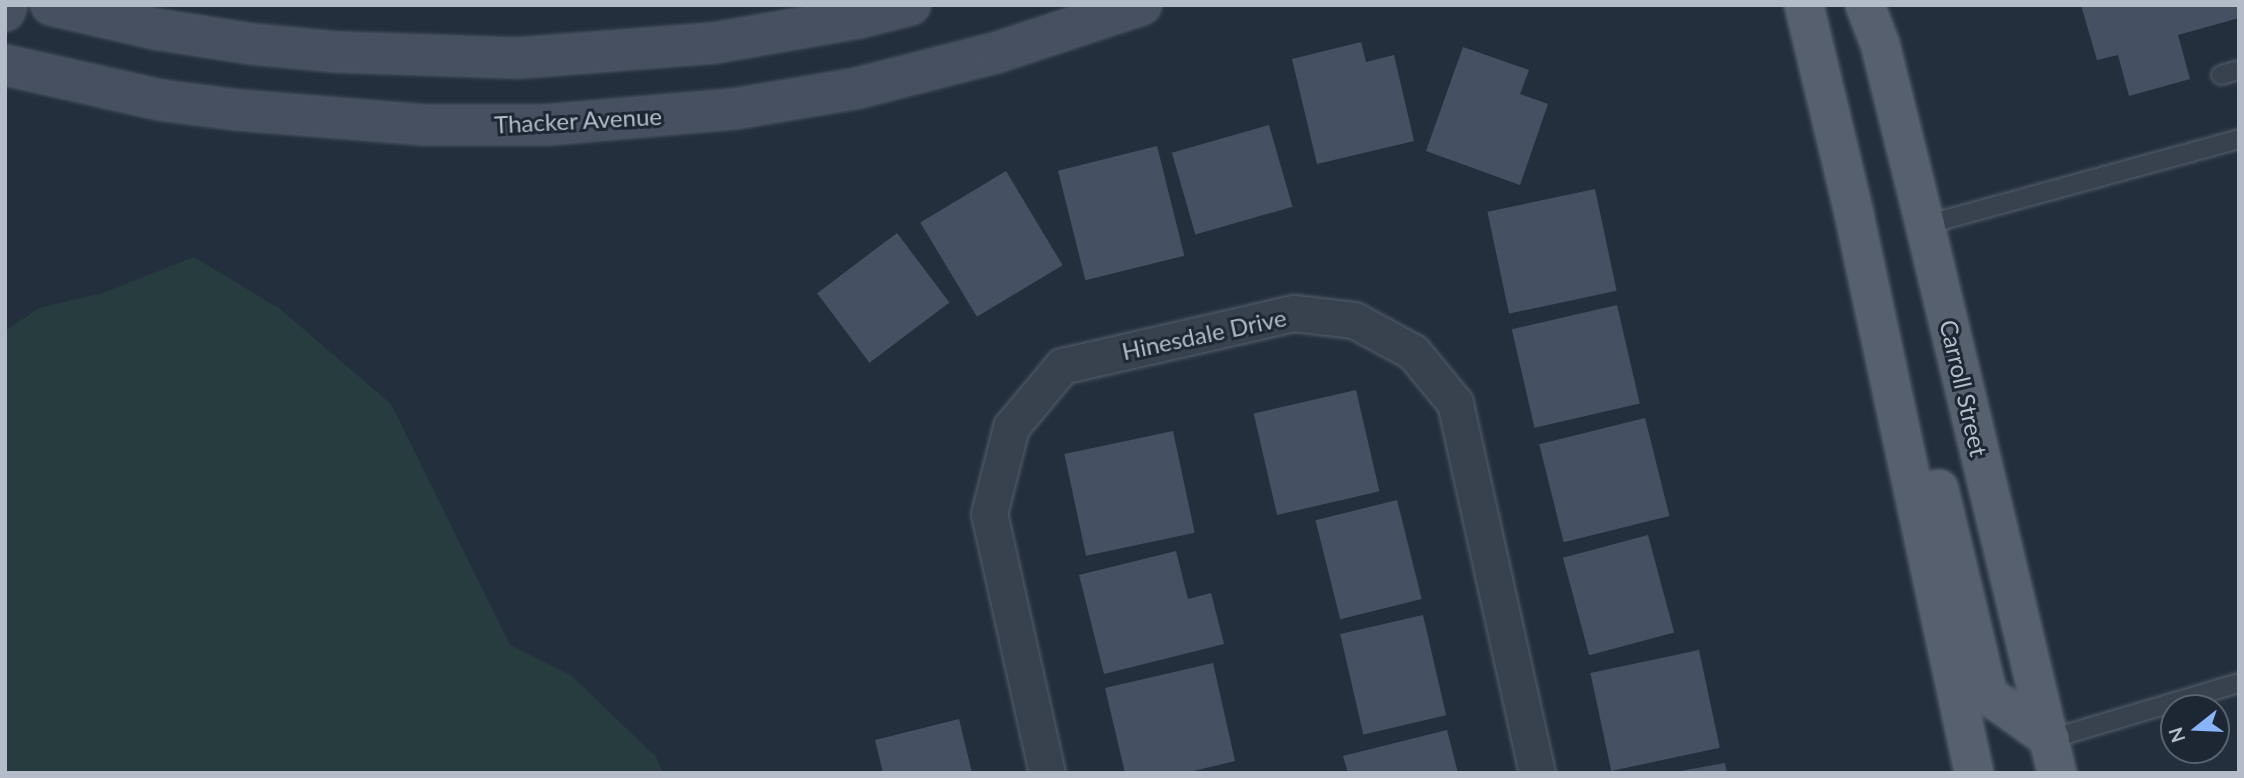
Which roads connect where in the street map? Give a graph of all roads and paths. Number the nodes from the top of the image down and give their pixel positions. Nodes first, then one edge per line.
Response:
1 (7, 5) edge
2 (51, 5) edge
3 (910, 5) edge
4 (1141, 5) edge
5 (1804, 5) edge
6 (1865, 5) edge
7 (5, 11) edge
8 (5, 65) edge
9 (2239, 70) edge
10 (2221, 75) dead end
11 (2239, 139) edge
12 (1854, 214) junction
13 (1925, 225) junction
14 (2239, 683) edge
15 (2054, 756) edge
16 (1047, 773) edge
17 (1537, 773) edge
18 (1974, 773) edge

1 - 7 street
2 - 3 street
4 - 8 street, Thacker Avenue
5 - 12 main road
6 - 13 main road, Carroll Street
9 - 10 lane
11 - 13 lane
12 - 15 main road
12 - 18 main road
13 - 15 main road, Carroll Street
14 - 15 lane
16 - 17 street, Hinesdale Drive

